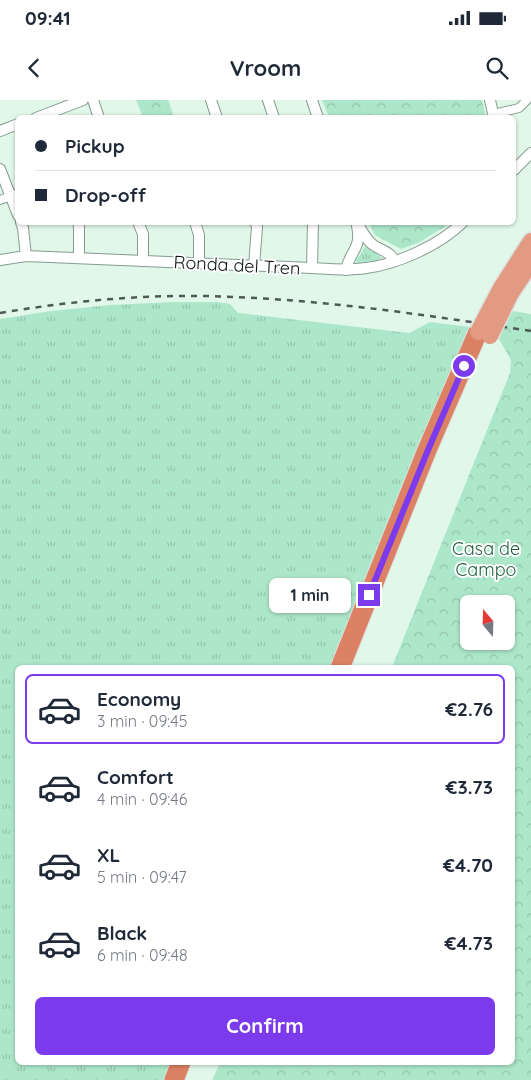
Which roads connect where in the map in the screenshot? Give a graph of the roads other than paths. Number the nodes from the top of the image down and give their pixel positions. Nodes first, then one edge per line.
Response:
1 (83, 100) edge
2 (93, 100) edge
3 (211, 100) edge
4 (268, 100) edge
5 (312, 100) edge
6 (490, 100) edge
7 (527, 100) edge
8 (43, 115) edge
9 (98, 115) edge
10 (216, 115) edge
11 (273, 115) edge
12 (317, 115) edge
13 (494, 115) edge
14 (497, 115) edge
15 (15, 125) edge
16 (0, 131) edge
17 (531, 153) edge
18 (516, 168) edge
19 (0, 169) edge
20 (14, 194) edge
21 (0, 200) edge
22 (21, 225) edge
23 (79, 225) edge
24 (139, 225) edge
25 (196, 225) edge
26 (256, 225) edge
27 (313, 225) edge
28 (357, 225) edge
29 (359, 225) edge
30 (460, 225) edge
31 (531, 240) edge
32 (26, 256) junction
33 (79, 258) junction
34 (0, 260) edge
35 (143, 261) junction
36 (394, 261) junction
37 (200, 263) junction
38 (531, 263) edge
39 (254, 266) junction
40 (312, 268) junction
41 (346, 270) junction
42 (506, 290) junction
43 (484, 334) junction
44 (341, 665) edge
45 (355, 665) edge
46 (180, 1065) edge
47 (194, 1065) edge
48 (174, 1080) edge
49 (188, 1080) edge

1 - 8 street
2 - 9 street
3 - 10 street
4 - 11 street
5 - 12 street
6 - 13 street
7 - 14 street
15 - 16 street
17 - 18 street
19 - 20 street
20 - 21 street
22 - 32 street
23 - 33 street
24 - 35 street
25 - 37 street
26 - 39 street
27 - 40 street
28 - 41 street
29 - 36 street
30 - 36 street, Ronda del Tren
31 - 42 highway
32 - 33 street, Ronda del Tren
32 - 34 street, Ronda del Tren
33 - 35 street, Ronda del Tren
35 - 37 street, Ronda del Tren
36 - 41 street, Ronda del Tren
37 - 39 street, Ronda del Tren
38 - 42 highway
39 - 40 street, Ronda del Tren
40 - 41 street, Ronda del Tren
42 - 43 highway, bridge
43 - 44 highway
43 - 45 highway
46 - 48 highway
47 - 49 highway

